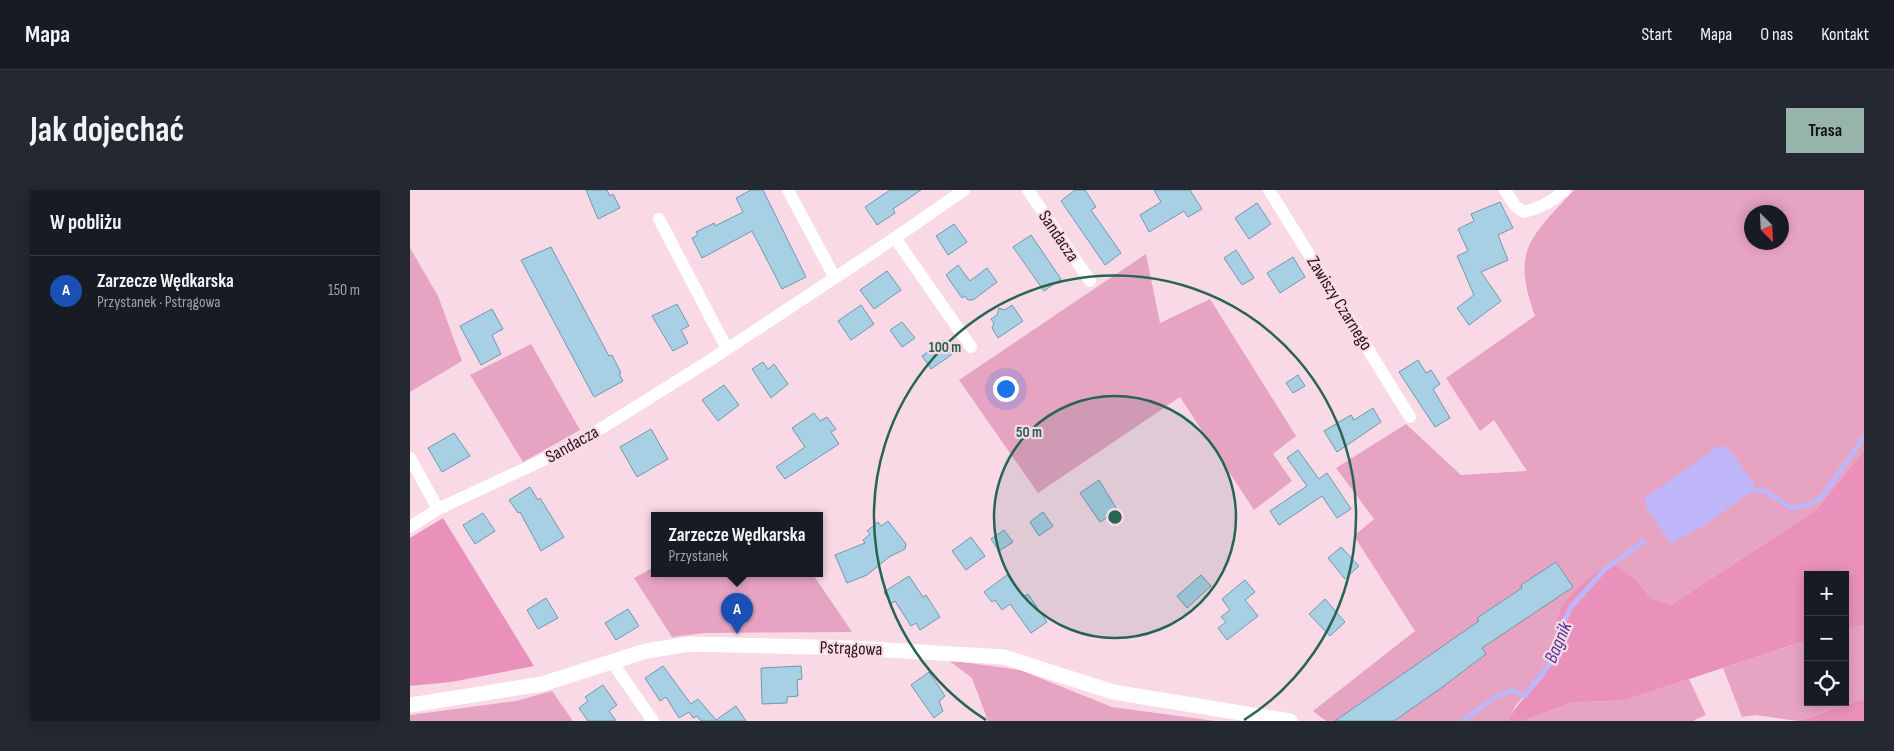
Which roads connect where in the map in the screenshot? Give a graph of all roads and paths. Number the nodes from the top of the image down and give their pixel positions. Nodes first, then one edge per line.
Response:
1 (788, 190) edge
2 (964, 190) edge
3 (1028, 190) edge
4 (1269, 190) edge
5 (1505, 190) edge
6 (1565, 190) edge
7 (659, 219) dead end
8 (895, 238) junction
9 (835, 278) junction
10 (1090, 281) dead end
11 (971, 347) dead end
12 (727, 349) junction
13 (1410, 417) dead end
14 (410, 458) edge
15 (438, 510) junction
16 (410, 527) edge
17 (612, 662) junction
18 (410, 705) edge
19 (653, 721) edge
20 (1290, 721) edge

1 - 9 street
2 - 8 street, Sandacza
3 - 10 street, Sandacza
4 - 13 street, Zawiszy Czarnego
5 - 6 street
7 - 12 street
8 - 9 street, Sandacza
8 - 11 street
9 - 12 street, Sandacza
12 - 15 street, Sandacza
14 - 15 street
15 - 16 street, Sandacza
17 - 18 street, Pstrągowa
17 - 19 street
17 - 20 street, Pstrągowa

